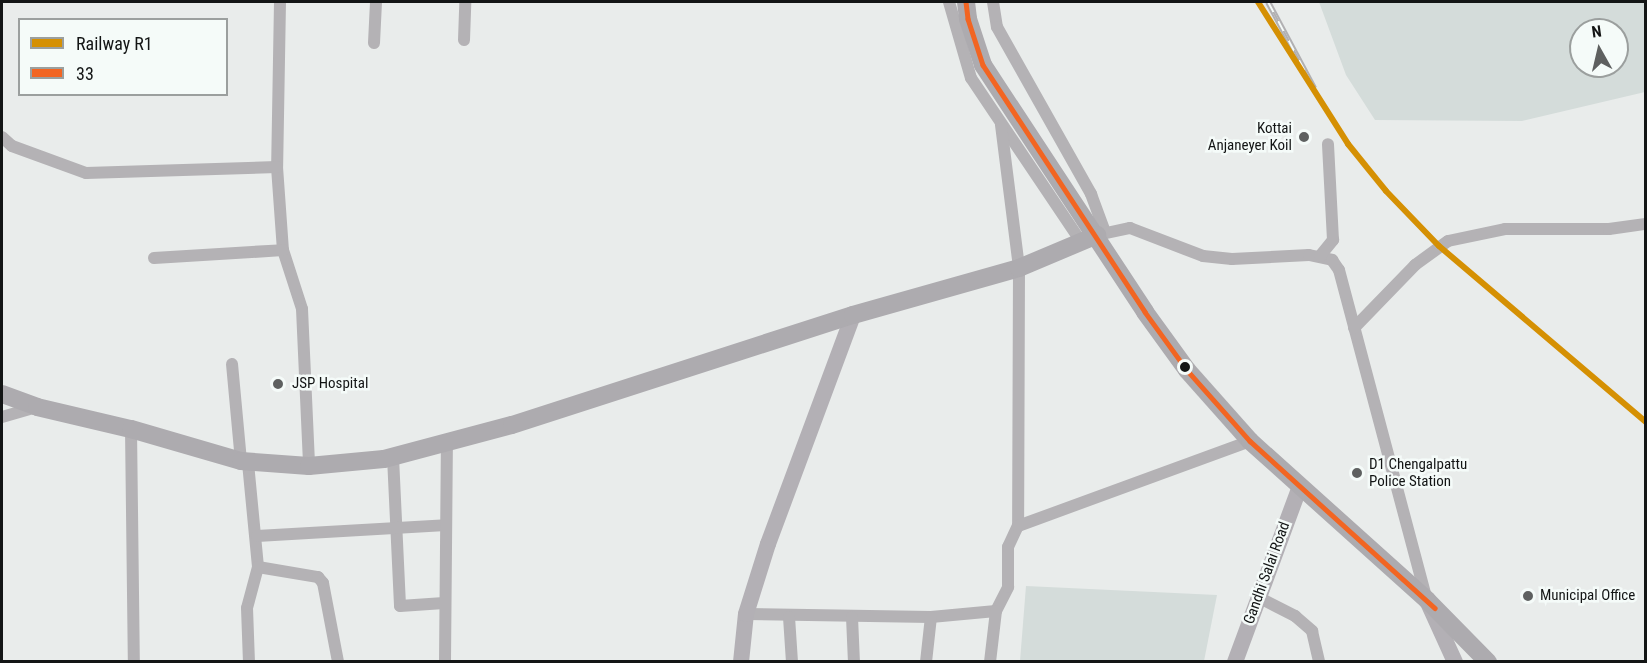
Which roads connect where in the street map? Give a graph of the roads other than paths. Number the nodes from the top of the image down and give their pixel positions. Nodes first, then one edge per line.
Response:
1 (280, 2) edge
2 (376, 2) edge
3 (465, 2) edge
4 (949, 2) edge
5 (966, 2) edge
6 (993, 2) edge
7 (464, 40) dead end
8 (374, 43) dead end
9 (1001, 125) junction
10 (2, 137) edge
11 (1328, 144) dead end
12 (277, 167) junction
13 (1646, 224) edge
14 (1094, 236) junction
15 (283, 250) junction
16 (1320, 256) junction
17 (154, 258) dead end
18 (1019, 268) junction
19 (853, 315) junction
20 (1354, 328) junction
21 (232, 364) dead end
22 (2, 394) edge
23 (37, 407) junction
24 (2, 417) edge
25 (131, 429) junction
26 (1250, 441) junction
27 (447, 442) junction
28 (393, 457) junction
29 (245, 462) junction
30 (309, 465) junction
31 (1300, 486) junction
32 (446, 525) junction
33 (1018, 526) junction
34 (395, 531) junction
35 (258, 536) junction
36 (258, 567) junction
37 (1258, 597) junction
38 (1427, 600) junction
39 (444, 603) junction
40 (996, 611) junction
41 (746, 615) junction
42 (789, 617) junction
43 (852, 617) junction
44 (931, 617) junction
45 (134, 662) edge
46 (249, 662) edge
47 (338, 662) edge
48 (445, 662) edge
49 (741, 662) edge
50 (792, 662) edge
51 (854, 662) edge
52 (926, 662) edge
53 (990, 662) edge
54 (1235, 662) edge
55 (1319, 662) edge
56 (1455, 662) edge
57 (1488, 662) edge

1 - 12 street
2 - 8 street
3 - 7 street
4 - 9 street
5 - 14 main road
6 - 14 street
9 - 14 street
9 - 18 street
10 - 12 street
11 - 16 street
12 - 15 street
13 - 20 street
14 - 16 street
14 - 18 main road
14 - 26 main road
15 - 17 street
15 - 30 street
16 - 20 street
18 - 19 main road
18 - 33 street
19 - 27 main road
19 - 41 street
20 - 38 street
21 - 29 street
22 - 23 main road
23 - 24 street
23 - 25 main road
25 - 29 main road
25 - 45 street
26 - 31 main road
26 - 33 street
27 - 28 main road
27 - 32 street
28 - 30 main road
28 - 34 street
29 - 30 main road
29 - 35 street
31 - 37 street, Gandhi Salai Road
31 - 38 main road
32 - 34 street
32 - 39 street
33 - 40 street
34 - 35 street
34 - 39 street
35 - 36 street
36 - 46 street
36 - 47 street
37 - 54 street, Gandhi Salai Road
37 - 55 street
38 - 56 street
38 - 57 main road
39 - 48 street
40 - 44 street
40 - 53 street
41 - 42 street
41 - 49 street
42 - 43 street
42 - 50 street
43 - 44 street
43 - 51 street
44 - 52 street

